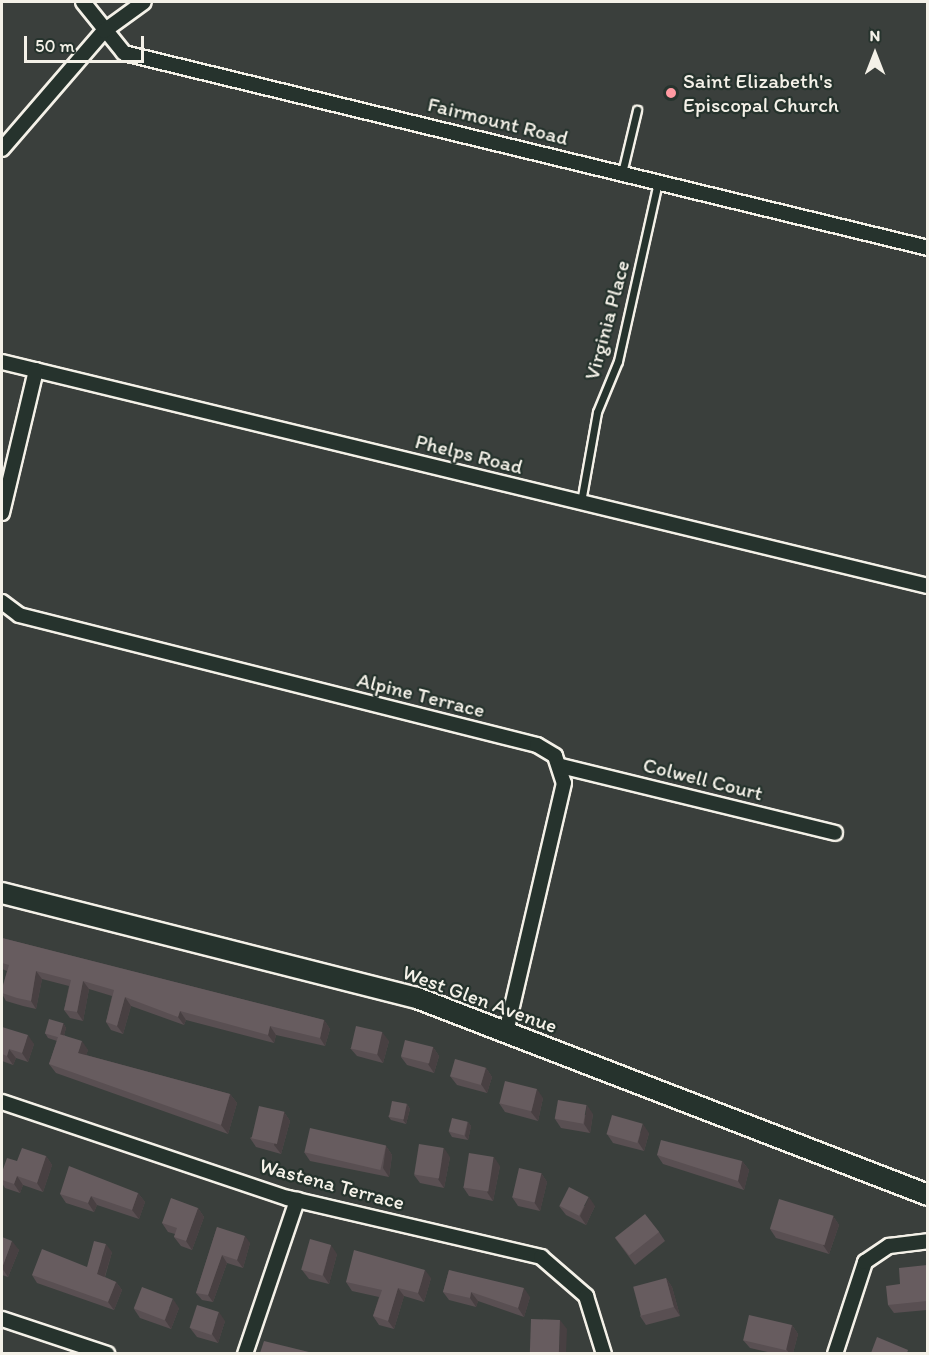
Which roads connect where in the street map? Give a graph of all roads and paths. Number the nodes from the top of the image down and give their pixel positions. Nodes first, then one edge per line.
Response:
1 (83, 2) edge
2 (144, 2) edge
3 (104, 31) junction
4 (637, 110) dead end
5 (2, 149) edge
6 (622, 173) junction
7 (658, 182) junction
8 (927, 248) edge
9 (2, 362) edge
10 (36, 370) junction
11 (581, 502) junction
12 (2, 513) edge
13 (927, 586) edge
14 (2, 602) edge
15 (561, 765) junction
16 (835, 833) dead end
17 (2, 893) edge
18 (506, 1032) junction
19 (2, 1102) edge
20 (927, 1195) edge
21 (297, 1200) junction
22 (927, 1241) edge
23 (2, 1318) edge
24 (106, 1353) edge
25 (245, 1353) edge
26 (604, 1353) edge
27 (835, 1353) edge

1 - 3 street, Fairmount Road
2 - 3 street
3 - 5 street
3 - 6 street, Fairmount Road
4 - 6 lane
6 - 7 street, Fairmount Road
7 - 8 street, Fairmount Road
7 - 11 lane, Virginia Place
9 - 10 street, Phelps Road
10 - 11 street, Phelps Road
10 - 12 street
11 - 13 street, Phelps Road
14 - 15 street, Alpine Terrace
15 - 16 street, Colwell Court
15 - 18 street
17 - 18 street, West Glen Avenue
18 - 20 street, West Glen Avenue
19 - 21 street, Wastena Terrace
21 - 25 street
21 - 26 street, Wastena Terrace
22 - 27 street
23 - 24 street

